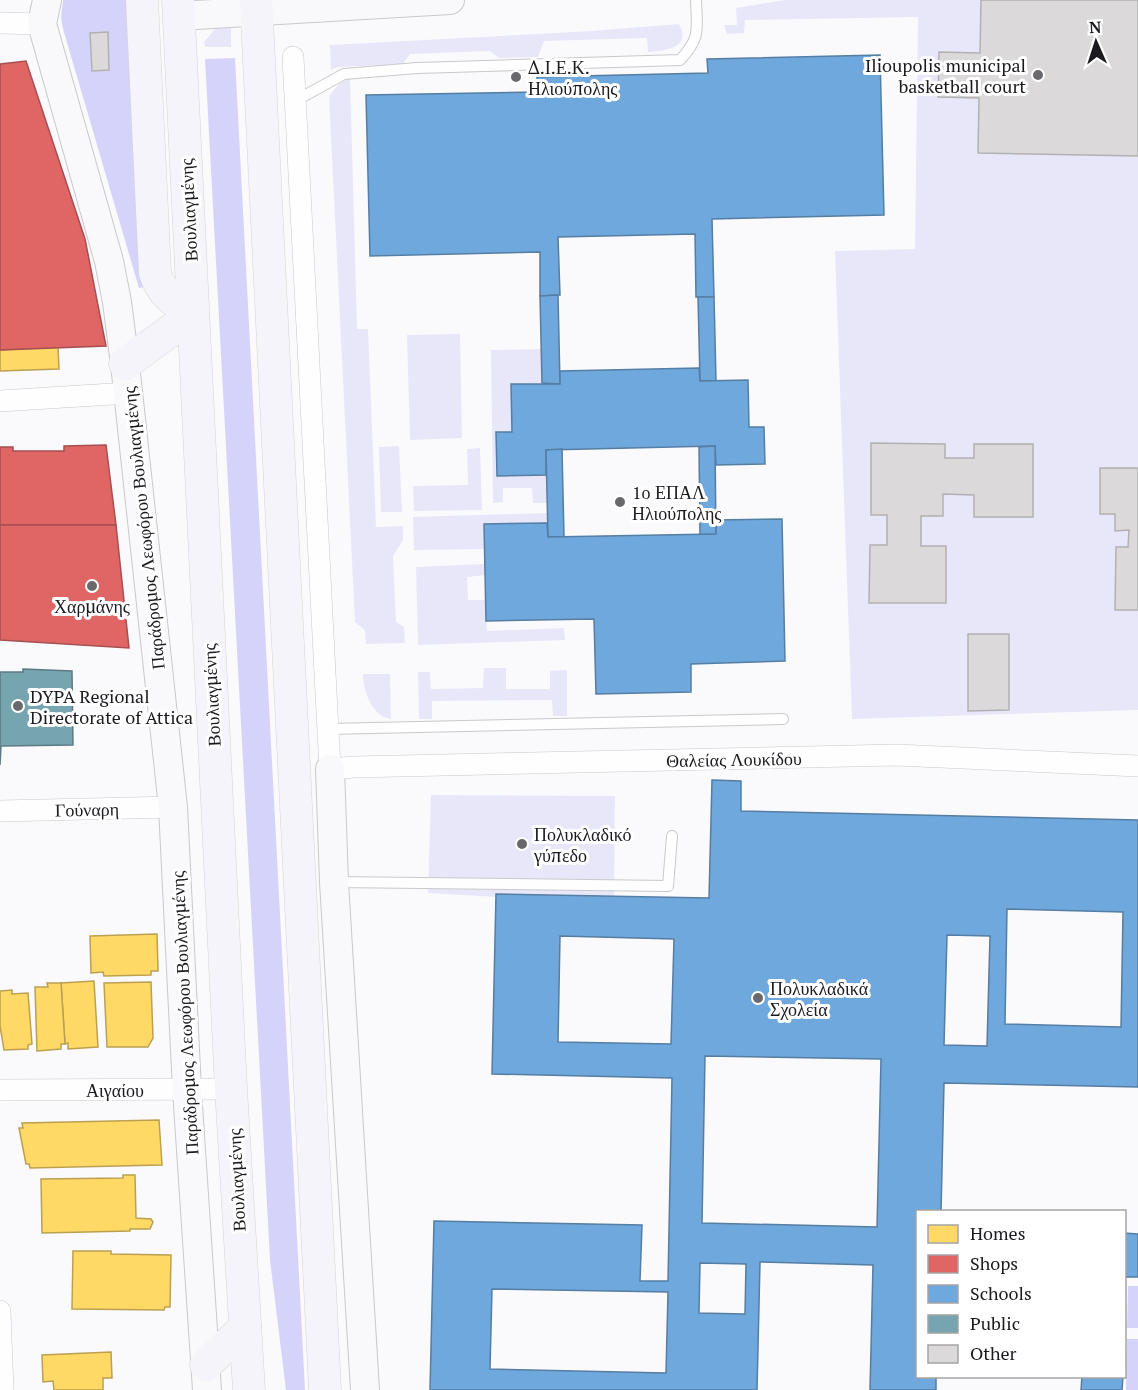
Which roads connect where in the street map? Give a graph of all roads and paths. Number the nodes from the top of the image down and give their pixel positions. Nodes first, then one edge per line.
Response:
1 (142, 0) edge
2 (450, 0) edge
3 (696, 0) edge
4 (257, 6) edge
5 (179, 8) edge
6 (44, 12) edge
7 (0, 23) edge
8 (293, 57) dead end
9 (295, 101) junction
10 (193, 314) junction
11 (126, 378) junction
12 (0, 401) edge
13 (783, 718) dead end
14 (328, 729) junction
15 (1138, 766) edge
16 (330, 769) junction
17 (173, 807) junction
18 (0, 811) edge
19 (672, 836) dead end
20 (334, 882) junction
21 (231, 1089) junction
22 (0, 1090) edge
23 (187, 1090) junction
24 (0, 1311) edge
25 (245, 1327) junction
26 (1, 1350) edge
27 (206, 1378) edge
28 (3, 1390) edge
29 (249, 1390) edge
30 (325, 1390) edge
31 (365, 1390) edge

1 - 10 main road
2 - 4 street
3 - 9 lane
4 - 5 street
4 - 30 main road
5 - 10 main road, Βουλιαγμένης
6 - 7 street
6 - 11 street, Παράδρομος Λεωφόρου Βουλιαγμένης
8 - 9 street
9 - 14 street
10 - 11 main road
10 - 21 main road, Βουλιαγμένης
11 - 12 street
11 - 17 street, Παράδρομος Λεωφόρου Βουλιαγμένης
13 - 14 lane
14 - 16 street
15 - 16 street, Θαλείας Λουκίδου
16 - 20 street
17 - 18 street, Γούναρη
17 - 23 street, Παράδρομος Λεωφόρου Βουλιαγμένης
19 - 20 lane
20 - 31 street
21 - 23 street, Αιγαίου
21 - 25 main road, Βουλιαγμένης
22 - 23 street, Αιγαίου
23 - 27 street, Παράδρομος Λεωφόρου Βουλιαγμένης
24 - 26 street
25 - 27 main road
25 - 29 main road, Βουλιαγμένης
26 - 28 street

